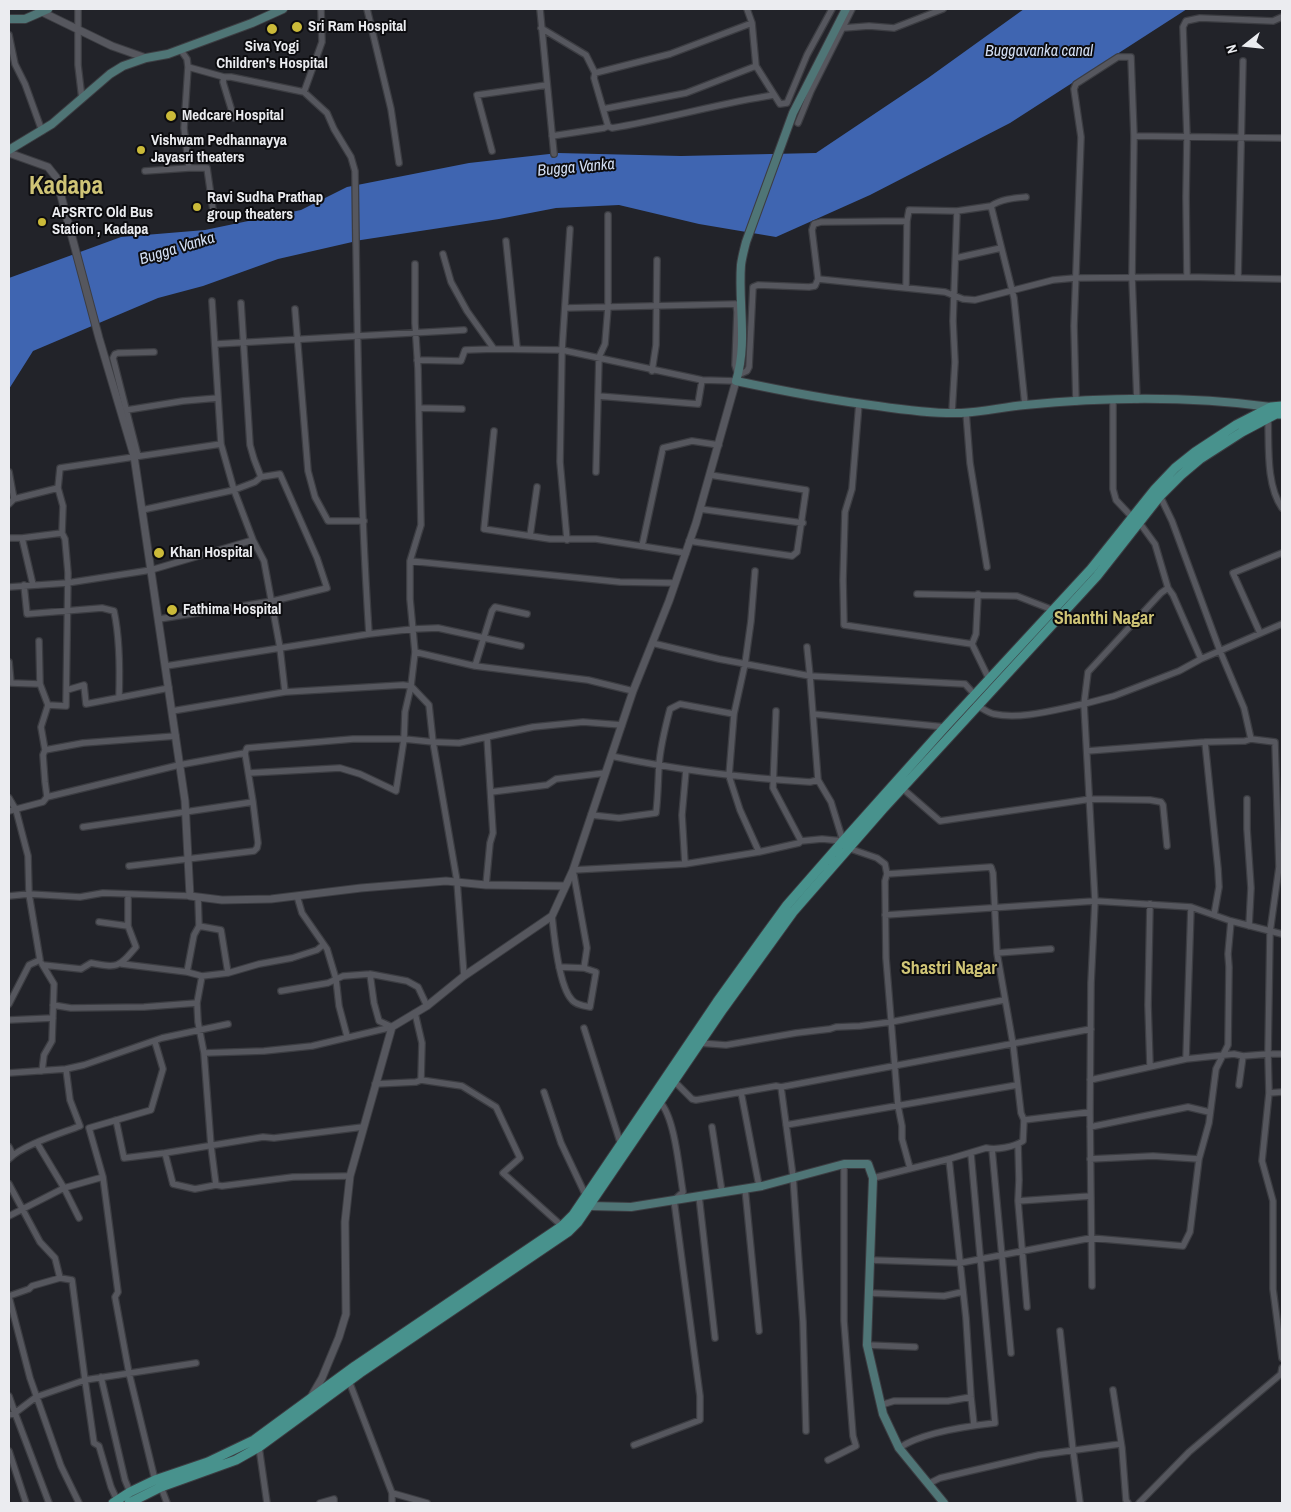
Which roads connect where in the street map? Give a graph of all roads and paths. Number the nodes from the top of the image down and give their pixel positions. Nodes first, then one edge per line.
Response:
1 (78, 9) edge
2 (283, 9) edge
3 (321, 9) edge
4 (367, 9) edge
5 (540, 9) edge
6 (748, 9) edge
7 (832, 9) edge
8 (846, 9) edge
9 (852, 9) edge
10 (943, 9) edge
11 (45, 10) edge
12 (1282, 16) edge
13 (9, 19) edge
14 (752, 23) junction
15 (542, 28) junction
16 (843, 28) junction
17 (79, 29) junction
18 (9, 35) edge
19 (180, 50) junction
20 (146, 58) junction
21 (1243, 61) dead end
22 (756, 66) junction
23 (188, 67) junction
24 (595, 73) junction
25 (224, 77) junction
26 (547, 84) junction
27 (304, 92) junction
28 (774, 95) junction
29 (82, 99) junction
30 (603, 110) junction
31 (234, 118) dead end
32 (798, 123) dead end
33 (608, 126) junction
34 (42, 131) junction
35 (552, 136) junction
36 (1134, 136) junction
37 (1187, 137) junction
38 (1241, 138) junction
39 (1282, 138) edge
40 (492, 151) dead end
41 (9, 152) edge
42 (554, 154) dead end
43 (398, 163) dead end
44 (189, 168) junction
45 (145, 171) dead end
46 (1026, 196) dead end
47 (991, 206) junction
48 (957, 211) junction
49 (608, 215) dead end
50 (214, 217) dead end
51 (907, 221) junction
52 (570, 229) dead end
53 (506, 240) dead end
54 (1001, 248) junction
55 (443, 254) dead end
56 (956, 258) junction
57 (657, 260) dead end
58 (415, 264) dead end
59 (1132, 277) junction
60 (1188, 277) junction
61 (1075, 278) junction
62 (1238, 278) junction
63 (818, 279) junction
64 (1282, 279) edge
65 (906, 287) junction
66 (1012, 290) junction
67 (954, 296) junction
68 (212, 302) dead end
69 (240, 303) dead end
70 (608, 307) junction
71 (657, 307) junction
72 (565, 308) junction
73 (296, 309) dead end
74 (464, 330) dead end
75 (415, 334) junction
76 (357, 336) junction
77 (298, 338) junction
78 (243, 342) junction
79 (216, 344) junction
80 (494, 348) junction
81 (516, 348) junction
82 (562, 350) junction
83 (154, 352) dead end
84 (599, 357) junction
85 (417, 360) junction
86 (652, 371) junction
87 (737, 378) junction
88 (702, 380) junction
89 (598, 396) junction
90 (218, 398) junction
91 (1113, 400) junction
92 (1136, 400) junction
93 (1076, 402) junction
94 (859, 404) junction
95 (1025, 405) junction
96 (1282, 406) edge
97 (1271, 407) junction
98 (418, 408) junction
99 (462, 409) dead end
100 (127, 410) junction
101 (952, 412) junction
102 (966, 412) junction
103 (1282, 414) edge
104 (1268, 419) junction
105 (494, 431) dead end
106 (221, 444) junction
107 (718, 445) junction
108 (136, 456) junction
109 (9, 472) edge
110 (596, 472) dead end
111 (710, 475) junction
112 (261, 477) junction
113 (537, 487) dead end
114 (58, 488) junction
115 (234, 490) junction
116 (1160, 496) junction
117 (14, 499) junction
118 (9, 504) edge
119 (1282, 508) edge
120 (700, 509) junction
121 (142, 510) junction
122 (364, 520) junction
123 (1136, 520) junction
124 (803, 522) junction
125 (62, 533) junction
126 (530, 536) junction
127 (9, 538) edge
128 (22, 538) junction
129 (253, 540) junction
130 (567, 540) junction
131 (689, 542) junction
132 (642, 546) junction
133 (686, 553) junction
134 (1282, 553) edge
135 (410, 561) junction
136 (987, 567) dead end
137 (151, 570) junction
138 (756, 571) dead end
139 (67, 582) junction
140 (675, 583) junction
141 (33, 585) junction
142 (24, 586) junction
143 (9, 587) edge
144 (1168, 588) junction
145 (917, 594) dead end
146 (978, 594) junction
147 (273, 602) junction
148 (68, 610) junction
149 (1053, 610) junction
150 (527, 614) dead end
151 (159, 619) junction
152 (1282, 624) edge
153 (413, 629) junction
154 (1260, 633) junction
155 (369, 634) junction
156 (484, 638) junction
157 (39, 641) dead end
158 (652, 644) junction
159 (972, 644) junction
160 (522, 646) dead end
161 (280, 648) junction
162 (807, 648) dead end
163 (1220, 651) junction
164 (415, 652) junction
165 (1201, 659) junction
166 (9, 662) edge
167 (745, 664) junction
168 (166, 666) junction
169 (475, 666) junction
170 (810, 676) junction
171 (989, 679) junction
172 (10, 680) edge
173 (40, 684) junction
174 (411, 686) junction
175 (169, 688) junction
176 (67, 690) junction
177 (634, 691) junction
178 (284, 692) junction
179 (119, 697) junction
180 (974, 700) junction
181 (1084, 704) junction
182 (48, 705) junction
183 (172, 711) junction
184 (776, 711) dead end
185 (734, 714) junction
186 (813, 714) junction
187 (622, 725) junction
188 (945, 727) junction
189 (176, 736) junction
190 (487, 737) junction
191 (404, 739) junction
192 (1251, 739) junction
193 (1282, 740) edge
194 (433, 742) junction
195 (1205, 742) junction
196 (1276, 742) junction
197 (45, 750) junction
198 (1087, 751) junction
199 (245, 753) junction
200 (611, 756) junction
201 (180, 765) junction
202 (659, 766) junction
203 (686, 770) junction
204 (249, 772) junction
205 (605, 773) junction
206 (729, 776) junction
207 (772, 780) junction
208 (818, 780) junction
209 (902, 788) junction
210 (491, 792) junction
211 (48, 797) junction
212 (9, 798) edge
213 (1247, 799) dead end
214 (1089, 800) junction
215 (253, 802) junction
216 (16, 810) junction
217 (9, 811) edge
218 (186, 813) junction
219 (591, 815) junction
220 (84, 827) dead end
221 (802, 842) junction
222 (846, 844) junction
223 (1167, 846) dead end
224 (759, 852) junction
225 (188, 858) junction
226 (685, 864) junction
227 (129, 866) dead end
228 (573, 870) junction
229 (887, 874) junction
230 (457, 881) junction
231 (486, 885) junction
232 (565, 886) junction
233 (29, 894) junction
234 (128, 894) junction
235 (9, 896) edge
236 (194, 896) junction
237 (297, 896) junction
238 (1095, 901) junction
239 (1150, 904) junction
240 (1191, 907) junction
241 (994, 908) junction
242 (885, 915) junction
243 (1214, 915) junction
244 (552, 916) junction
245 (1231, 921) junction
246 (99, 922) dead end
247 (128, 926) junction
248 (199, 926) junction
249 (1249, 926) junction
250 (1270, 932) junction
251 (1282, 934) edge
252 (323, 945) junction
253 (1051, 949) dead end
254 (997, 953) junction
255 (41, 963) junction
256 (122, 964) junction
257 (559, 967) junction
258 (584, 968) junction
259 (187, 972) junction
260 (228, 973) junction
261 (370, 974) junction
262 (202, 976) junction
263 (464, 976) junction
264 (336, 979) junction
265 (280, 991) dead end
266 (1004, 1000) junction
267 (197, 1003) junction
268 (9, 1004) edge
269 (53, 1005) junction
270 (426, 1006) junction
271 (415, 1013) junction
272 (53, 1018) junction
273 (9, 1020) edge
274 (891, 1022) junction
275 (228, 1024) dead end
276 (392, 1027) junction
277 (584, 1028) dead end
278 (1091, 1029) junction
279 (201, 1030) junction
280 (347, 1036) junction
281 (155, 1042) junction
282 (700, 1044) junction
283 (1013, 1044) junction
284 (204, 1053) junction
285 (1268, 1054) junction
286 (1282, 1054) edge
287 (1223, 1055) junction
288 (1244, 1056) junction
289 (1186, 1058) junction
290 (895, 1065) junction
291 (1150, 1066) junction
292 (66, 1069) junction
293 (42, 1071) junction
294 (9, 1073) edge
295 (421, 1080) junction
296 (1090, 1080) junction
297 (674, 1081) junction
298 (374, 1084) junction
299 (1239, 1084) dead end
300 (1017, 1085) junction
301 (781, 1087) junction
302 (544, 1092) dead end
303 (741, 1092) junction
304 (1282, 1092) edge
305 (1269, 1093) junction
306 (660, 1102) junction
307 (898, 1106) junction
308 (1090, 1112) junction
309 (1209, 1112) junction
310 (116, 1120) junction
311 (1024, 1120) junction
312 (786, 1125) junction
313 (80, 1126) junction
314 (363, 1127) junction
315 (712, 1127) dead end
316 (1090, 1127) junction
317 (89, 1128) junction
318 (37, 1143) junction
319 (1018, 1144) junction
320 (621, 1145) junction
321 (211, 1146) junction
322 (9, 1147) edge
323 (992, 1149) junction
324 (165, 1153) junction
325 (970, 1154) junction
326 (11, 1157) edge
327 (950, 1159) junction
328 (1090, 1159) junction
329 (1199, 1159) junction
330 (844, 1164) junction
331 (910, 1168) junction
332 (350, 1176) junction
333 (103, 1177) junction
334 (793, 1178) junction
335 (873, 1178) junction
336 (9, 1184) edge
337 (216, 1185) junction
338 (759, 1186) junction
339 (64, 1188) junction
340 (746, 1188) junction
341 (722, 1192) junction
342 (699, 1196) junction
343 (1090, 1196) junction
344 (674, 1200) junction
345 (586, 1201) junction
346 (1018, 1201) junction
347 (22, 1210) junction
348 (9, 1216) edge
349 (79, 1218) dead end
350 (562, 1226) junction
351 (1091, 1238) junction
352 (1023, 1250) junction
353 (1002, 1255) junction
354 (870, 1260) junction
355 (981, 1260) junction
356 (960, 1263) junction
357 (60, 1278) junction
358 (1092, 1286) dead end
359 (962, 1292) junction
360 (869, 1293) junction
361 (9, 1296) edge
362 (1027, 1307) dead end
363 (759, 1331) dead end
364 (1060, 1331) dead end
365 (715, 1338) dead end
366 (867, 1345) junction
367 (915, 1347) dead end
368 (1011, 1353) dead end
369 (1282, 1358) edge
370 (196, 1363) dead end
371 (1282, 1368) edge
372 (128, 1373) junction
373 (101, 1377) junction
374 (339, 1377) junction
375 (85, 1380) junction
376 (349, 1381) junction
377 (1113, 1390) dead end
378 (9, 1396) edge
379 (36, 1397) junction
380 (971, 1397) junction
381 (309, 1399) junction
382 (881, 1405) junction
383 (15, 1413) junction
384 (9, 1415) edge
385 (974, 1425) junction
386 (806, 1431) dead end
387 (1120, 1444) junction
388 (634, 1445) dead end
389 (259, 1447) junction
390 (899, 1448) junction
391 (1073, 1450) junction
392 (9, 1451) edge
393 (828, 1460) dead end
394 (158, 1484) junction
395 (928, 1484) junction
396 (130, 1492) junction
397 (392, 1493) junction
398 (115, 1501) edge
399 (26, 1503) edge
400 (49, 1503) edge
401 (79, 1503) edge
402 (128, 1503) edge
403 (167, 1503) edge
404 (267, 1503) edge
405 (320, 1503) edge
406 (334, 1503) edge
407 (392, 1503) edge
408 (426, 1503) edge
409 (944, 1503) edge
410 (1080, 1503) edge
411 (1128, 1503) edge
412 (1139, 1503) edge

1 - 17 street
2 - 19 main road
3 - 27 street
4 - 43 street
5 - 15 street
6 - 14 street
7 - 28 street
8 - 87 main road
9 - 16 street
10 - 16 street
11 - 13 main road
11 - 17 street
12 - 37 street
14 - 22 street
14 - 24 street
15 - 24 street
15 - 26 street
16 - 32 street
17 - 20 street
17 - 29 street
18 - 34 street
19 - 20 main road
19 - 23 street
20 - 29 main road
21 - 38 street
22 - 28 street
22 - 30 street
23 - 25 street
23 - 44 street
24 - 30 street
25 - 27 street
25 - 31 street
26 - 35 street
26 - 40 street
27 - 76 street
28 - 33 street
29 - 34 main road
30 - 33 street
33 - 35 street
34 - 41 main road
35 - 42 street
36 - 37 street
36 - 59 street
36 - 61 street
37 - 38 street
37 - 60 street
38 - 39 street
38 - 62 street
41 - 108 street
44 - 45 street
44 - 50 street
46 - 47 street
47 - 48 street
47 - 54 street
48 - 51 street
48 - 56 street
49 - 70 street
51 - 63 street
51 - 65 street
52 - 72 street
53 - 81 street
54 - 56 street
54 - 66 street
55 - 80 street
56 - 67 street
57 - 71 street
58 - 75 street
59 - 60 street
59 - 61 street
59 - 92 street
60 - 62 street
61 - 66 street
61 - 93 street
62 - 64 street
63 - 65 street
63 - 87 street
65 - 67 street
66 - 67 street
66 - 95 street
67 - 101 street
68 - 79 street
69 - 78 street
70 - 71 street
70 - 72 street
70 - 84 street
71 - 86 street
71 - 87 street
72 - 82 street
73 - 77 street
74 - 75 street
75 - 76 street
75 - 85 street
76 - 77 street
76 - 122 street
77 - 78 street
77 - 122 street
78 - 79 street
78 - 112 street
79 - 90 street
80 - 81 street
80 - 85 street
81 - 82 street
82 - 84 street
82 - 130 street
83 - 100 street
84 - 86 street
84 - 89 street
85 - 98 street
86 - 88 street
87 - 88 street
87 - 94 main road
87 - 107 street
88 - 89 street
89 - 110 street
90 - 100 street
90 - 106 street
91 - 92 main road
91 - 93 main road
91 - 123 street
92 - 97 main road
93 - 95 main road
94 - 101 main road
94 - 159 street
95 - 102 main road
96 - 97 main road
97 - 123 main road
98 - 99 street
98 - 135 street
100 - 108 street
101 - 102 main road
102 - 136 street
103 - 104 main road
104 - 116 main road
104 - 119 street
105 - 126 street
106 - 108 street
106 - 115 street
107 - 111 street
107 - 132 street
108 - 114 street
108 - 121 street
109 - 117 street
111 - 120 street
111 - 124 street
112 - 115 street
112 - 147 street
113 - 126 street
114 - 117 street
114 - 125 street
115 - 121 street
115 - 129 street
116 - 123 main road
116 - 163 street
117 - 118 street
120 - 124 street
120 - 131 street
121 - 137 street
122 - 155 street
123 - 144 street
123 - 149 main road
123 - 180 main road
124 - 131 street
125 - 128 street
125 - 139 street
126 - 130 street
127 - 128 street
128 - 141 street
129 - 137 street
129 - 147 street
130 - 132 street
131 - 133 street
132 - 133 street
133 - 140 street
134 - 154 street
135 - 140 street
135 - 153 street
137 - 139 street
137 - 151 street
138 - 167 street
139 - 141 street
139 - 148 street
140 - 158 street
141 - 142 street
142 - 143 street
142 - 148 street
144 - 165 street
144 - 181 street
145 - 146 street
146 - 149 street
146 - 159 street
147 - 151 street
147 - 161 street
148 - 176 street
148 - 179 street
149 - 171 main road
150 - 156 street
151 - 168 street
152 - 154 street
153 - 155 street
153 - 156 street
153 - 164 street
154 - 163 street
155 - 161 street
156 - 160 street
156 - 169 street
157 - 173 street
158 - 167 street
158 - 177 street
159 - 171 street
161 - 168 street
161 - 178 street
162 - 170 street
163 - 165 street
163 - 192 street
164 - 169 street
164 - 174 street
165 - 181 street
166 - 172 street
167 - 170 street
167 - 185 street
168 - 175 street
169 - 177 street
170 - 180 street
170 - 186 street
171 - 180 main road
172 - 173 street
173 - 182 street
174 - 178 street
174 - 191 street
174 - 194 street
175 - 179 street
175 - 183 street
176 - 179 street
176 - 182 street
177 - 187 street
178 - 183 street
180 - 181 street
180 - 188 main road
180 - 209 main road
181 - 198 street
182 - 197 street
183 - 189 street
184 - 207 street
185 - 202 street
185 - 206 street
186 - 188 street
186 - 208 street
187 - 190 street
187 - 200 street
188 - 222 main road
189 - 197 street
189 - 201 street
190 - 194 street
190 - 210 street
191 - 194 street
191 - 199 street
191 - 204 street
192 - 195 street
192 - 196 street
193 - 196 street
194 - 230 street
195 - 198 street
195 - 243 street
196 - 250 street
197 - 211 street
198 - 214 street
199 - 201 street
199 - 204 street
200 - 202 street
200 - 205 street
201 - 211 street
201 - 218 street
202 - 203 street
202 - 219 street
203 - 206 street
203 - 226 street
204 - 215 street
205 - 210 street
205 - 219 street
206 - 207 street
206 - 224 street
207 - 208 street
207 - 221 street
208 - 222 street
209 - 214 street
209 - 222 main road
210 - 231 street
211 - 216 street
212 - 216 street
213 - 249 street
214 - 223 street
214 - 238 street
215 - 218 street
215 - 225 street
216 - 217 street
216 - 233 street
218 - 220 street
218 - 225 street
219 - 228 street
221 - 222 street
221 - 224 street
222 - 229 street
222 - 282 main road
222 - 320 main road
224 - 226 street
225 - 227 street
225 - 236 street
226 - 228 street
228 - 232 street
228 - 258 street
229 - 241 street
229 - 242 street
230 - 231 street
230 - 237 street
230 - 263 street
231 - 232 street
232 - 244 street
233 - 234 street
233 - 235 street
233 - 255 street
234 - 236 street
234 - 247 street
236 - 237 street
236 - 248 street
237 - 252 street
238 - 239 street
238 - 241 street
238 - 278 street
239 - 240 street
239 - 291 street
240 - 243 street
240 - 289 street
241 - 242 street
241 - 254 street
242 - 274 street
243 - 245 street
244 - 257 street
244 - 263 street
245 - 249 street
245 - 287 street
246 - 247 street
247 - 256 street
248 - 259 street
248 - 260 street
249 - 250 street
250 - 251 street
250 - 285 street
252 - 260 street
252 - 264 street
253 - 254 street
254 - 266 street
255 - 256 street
255 - 268 street
255 - 269 street
256 - 259 street
257 - 258 street
257 - 258 street
259 - 262 street
260 - 262 street
261 - 264 street
261 - 270 street
261 - 276 street
262 - 267 street
263 - 270 street
264 - 265 street
264 - 280 street
266 - 274 street
266 - 283 street
267 - 269 street
267 - 279 street
269 - 272 street
270 - 271 street
271 - 276 street
271 - 295 street
272 - 273 street
272 - 293 street
274 - 282 street
274 - 290 street
275 - 279 street
276 - 280 street
276 - 298 street
277 - 320 street
278 - 283 street
278 - 296 street
279 - 281 street
279 - 284 street
280 - 284 street
281 - 292 street
281 - 310 street
282 - 297 main road
283 - 290 street
283 - 300 street
284 - 321 street
285 - 286 street
285 - 288 street
285 - 305 street
287 - 288 street
287 - 289 street
287 - 309 street
288 - 299 street
289 - 291 street
290 - 301 street
290 - 307 street
291 - 296 street
292 - 293 street
292 - 313 street
293 - 294 street
295 - 298 street
295 - 350 street
296 - 308 street
297 - 303 street
297 - 306 main road
298 - 314 street
300 - 307 street
300 - 311 street
301 - 303 street
301 - 312 street
302 - 345 street
303 - 338 street
304 - 305 street
305 - 369 street
306 - 344 street
306 - 345 main road
307 - 312 street
307 - 331 street
308 - 311 street
308 - 316 street
309 - 316 street
309 - 329 street
310 - 317 street
310 - 324 street
311 - 319 street
312 - 334 street
313 - 317 street
313 - 318 street
314 - 321 street
314 - 332 street
315 - 341 street
316 - 328 street
317 - 333 street
318 - 326 street
318 - 339 street
319 - 323 street
319 - 346 street
320 - 345 main road
321 - 324 street
321 - 337 street
322 - 326 street
323 - 325 street
323 - 353 street
324 - 337 street
325 - 327 street
325 - 355 street
327 - 331 street
327 - 356 street
328 - 329 street
328 - 343 street
329 - 351 street
330 - 334 main road
330 - 335 main road
330 - 393 street
331 - 335 street
332 - 337 street
332 - 381 street
333 - 339 street
333 - 372 street
334 - 338 main road
334 - 386 street
335 - 354 main road
336 - 347 street
338 - 340 main road
339 - 347 street
339 - 349 street
340 - 341 main road
340 - 363 street
341 - 342 main road
342 - 344 main road
342 - 365 street
343 - 346 street
343 - 351 street
344 - 345 main road
344 - 388 street
345 - 350 main road
345 - 376 main road
346 - 352 street
347 - 348 street
347 - 357 street
350 - 374 main road
351 - 352 street
351 - 358 street
352 - 353 street
352 - 362 street
353 - 355 street
353 - 368 street
354 - 356 street
354 - 360 main road
355 - 356 street
355 - 385 street
356 - 359 street
357 - 361 street
357 - 375 street
359 - 360 street
359 - 380 street
360 - 366 main road
361 - 379 street
364 - 391 street
366 - 367 street
366 - 382 main road
370 - 372 street
371 - 412 street
372 - 373 street
372 - 394 street
373 - 375 street
373 - 396 street
374 - 376 street
374 - 381 main road
375 - 379 street
375 - 398 street
376 - 389 main road
376 - 397 street
377 - 387 street
378 - 383 street
379 - 383 street
379 - 401 street
380 - 382 street
380 - 385 street
381 - 394 main road
382 - 390 main road
383 - 384 street
383 - 400 street
385 - 390 street
387 - 391 street
387 - 411 street
389 - 394 main road
389 - 404 street
390 - 395 main road
391 - 395 street
391 - 410 street
392 - 399 street
394 - 396 main road
394 - 402 main road
394 - 403 street
395 - 409 main road
396 - 398 main road
397 - 407 street
397 - 408 street
405 - 406 street

